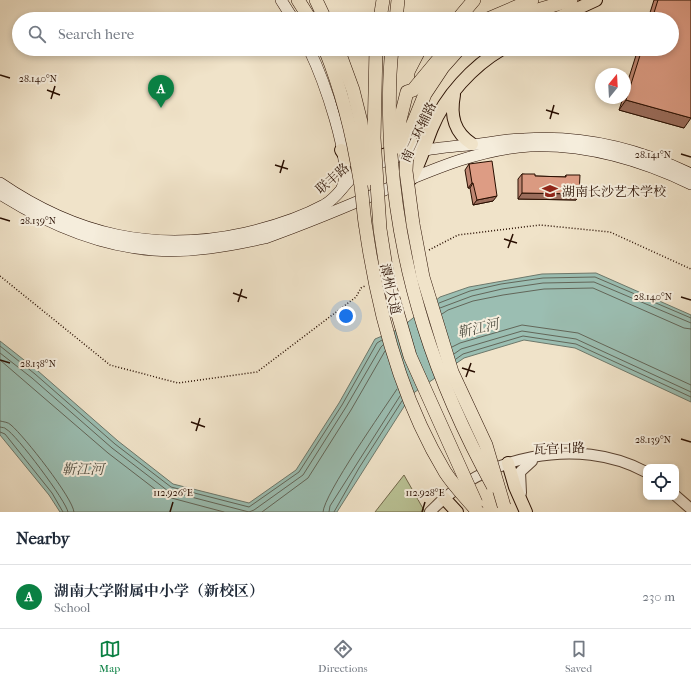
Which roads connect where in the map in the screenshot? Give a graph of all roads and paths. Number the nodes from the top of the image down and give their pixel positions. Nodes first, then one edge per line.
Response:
1 (281, 0) edge
2 (298, 0) edge
3 (316, 0) edge
4 (382, 0) edge
5 (398, 0) edge
6 (474, 0) edge
7 (532, 0) edge
8 (571, 0) edge
9 (596, 0) edge
10 (288, 12) edge
11 (306, 12) edge
12 (322, 12) edge
13 (381, 12) edge
14 (397, 12) edge
15 (464, 12) edge
16 (504, 12) edge
17 (536, 12) edge
18 (570, 12) edge
19 (311, 56) edge
20 (327, 56) edge
21 (341, 56) edge
22 (376, 56) edge
23 (392, 56) edge
24 (431, 56) edge
25 (441, 56) edge
26 (453, 56) edge
27 (491, 56) edge
28 (413, 90) junction
29 (455, 91) junction
30 (433, 126) junction
31 (472, 144) junction
32 (425, 149) junction
33 (341, 150) junction
34 (691, 174) edge
35 (412, 179) junction
36 (0, 183) edge
37 (691, 184) edge
38 (341, 191) junction
39 (0, 194) edge
40 (423, 254) dead end
41 (691, 269) edge
42 (0, 276) edge
43 (423, 278) junction
44 (373, 286) junction
45 (532, 461) junction
46 (509, 466) junction
47 (643, 471) edge
48 (643, 477) edge
49 (679, 494) edge
50 (679, 499) edge
51 (446, 500) junction
52 (691, 504) edge
53 (506, 509) edge
54 (691, 509) edge
55 (525, 510) edge
56 (430, 512) edge
57 (436, 512) edge
58 (457, 512) edge
59 (479, 512) edge

1 - 10 main road
2 - 11 highway
3 - 12 highway
4 - 13 highway
5 - 14 highway
6 - 15 highway
7 - 16 highway
8 - 17 highway
9 - 18 main road
19 - 33 main road
20 - 44 highway, bridge
21 - 44 highway, bridge
22 - 59 highway, 潭州大道, bridge
23 - 53 highway, 潭州大道, bridge
24 - 28 highway, bridge
25 - 28 highway, bridge
26 - 43 highway, bridge
27 - 29 main road, 南二环辅路
28 - 43 highway, bridge
29 - 30 main road, 南二环辅路
29 - 31 main road
30 - 32 main road, 南二环辅路
30 - 33 main road
31 - 32 main road, 联丰路
31 - 34 main road, 联丰路
32 - 35 main road, 南二环辅路
32 - 38 main road, 联丰路
33 - 38 main road
35 - 37 main road, 联丰路
35 - 39 main road, 联丰路
36 - 38 main road, 联丰路
40 - 41 path
42 - 44 path
43 - 53 highway, bridge
44 - 59 highway, bridge
45 - 46 street, 瓦官口路
45 - 48 street, 瓦官口路
45 - 55 street
46 - 47 street
46 - 51 street, 瓦官口路
46 - 55 main road
49 - 52 street
50 - 54 street
51 - 56 street
51 - 57 street, 瓦官口路
51 - 58 main road

